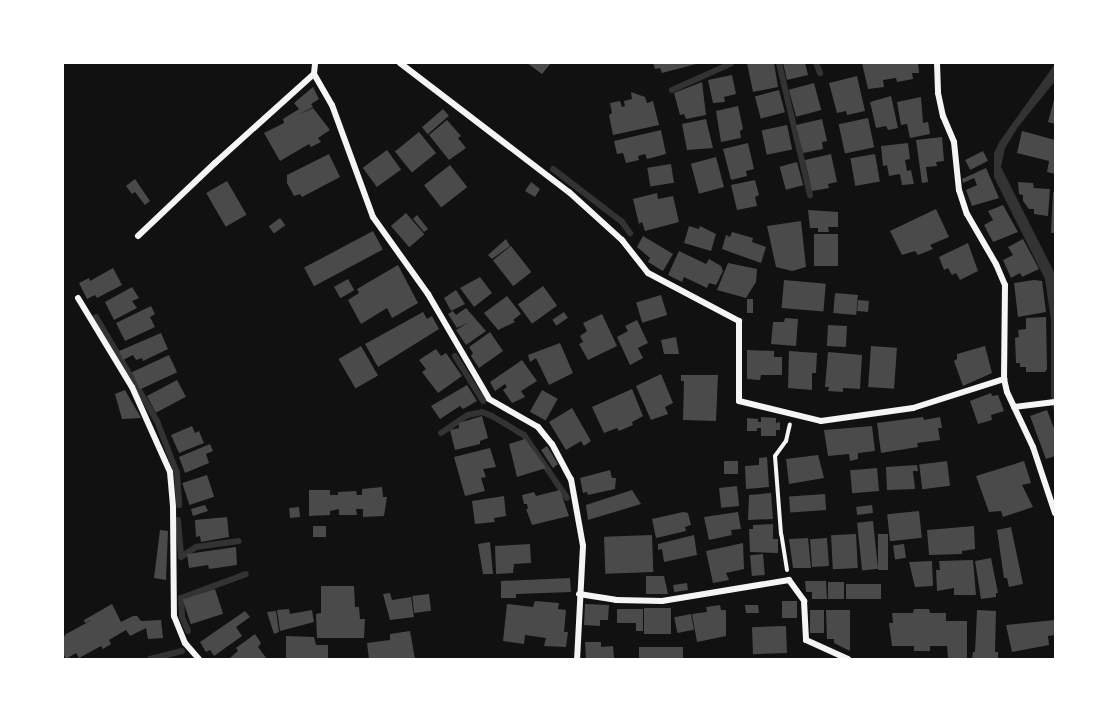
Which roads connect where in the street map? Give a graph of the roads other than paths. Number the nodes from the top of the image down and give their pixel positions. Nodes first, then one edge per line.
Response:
1 (315, 63) edge
2 (400, 63) edge
3 (937, 63) edge
4 (314, 74) junction
5 (138, 236) dead end
6 (78, 298) dead end
7 (1004, 378) junction
8 (1055, 402) edge
9 (1014, 407) junction
10 (1055, 513) edge
11 (579, 594) junction
12 (200, 659) edge
13 (577, 659) edge
14 (848, 659) edge

1 - 4 street
2 - 7 street
3 - 7 street
4 - 5 street
4 - 11 street
6 - 12 street
7 - 9 street
8 - 9 street
9 - 10 street
11 - 13 street
11 - 14 street

